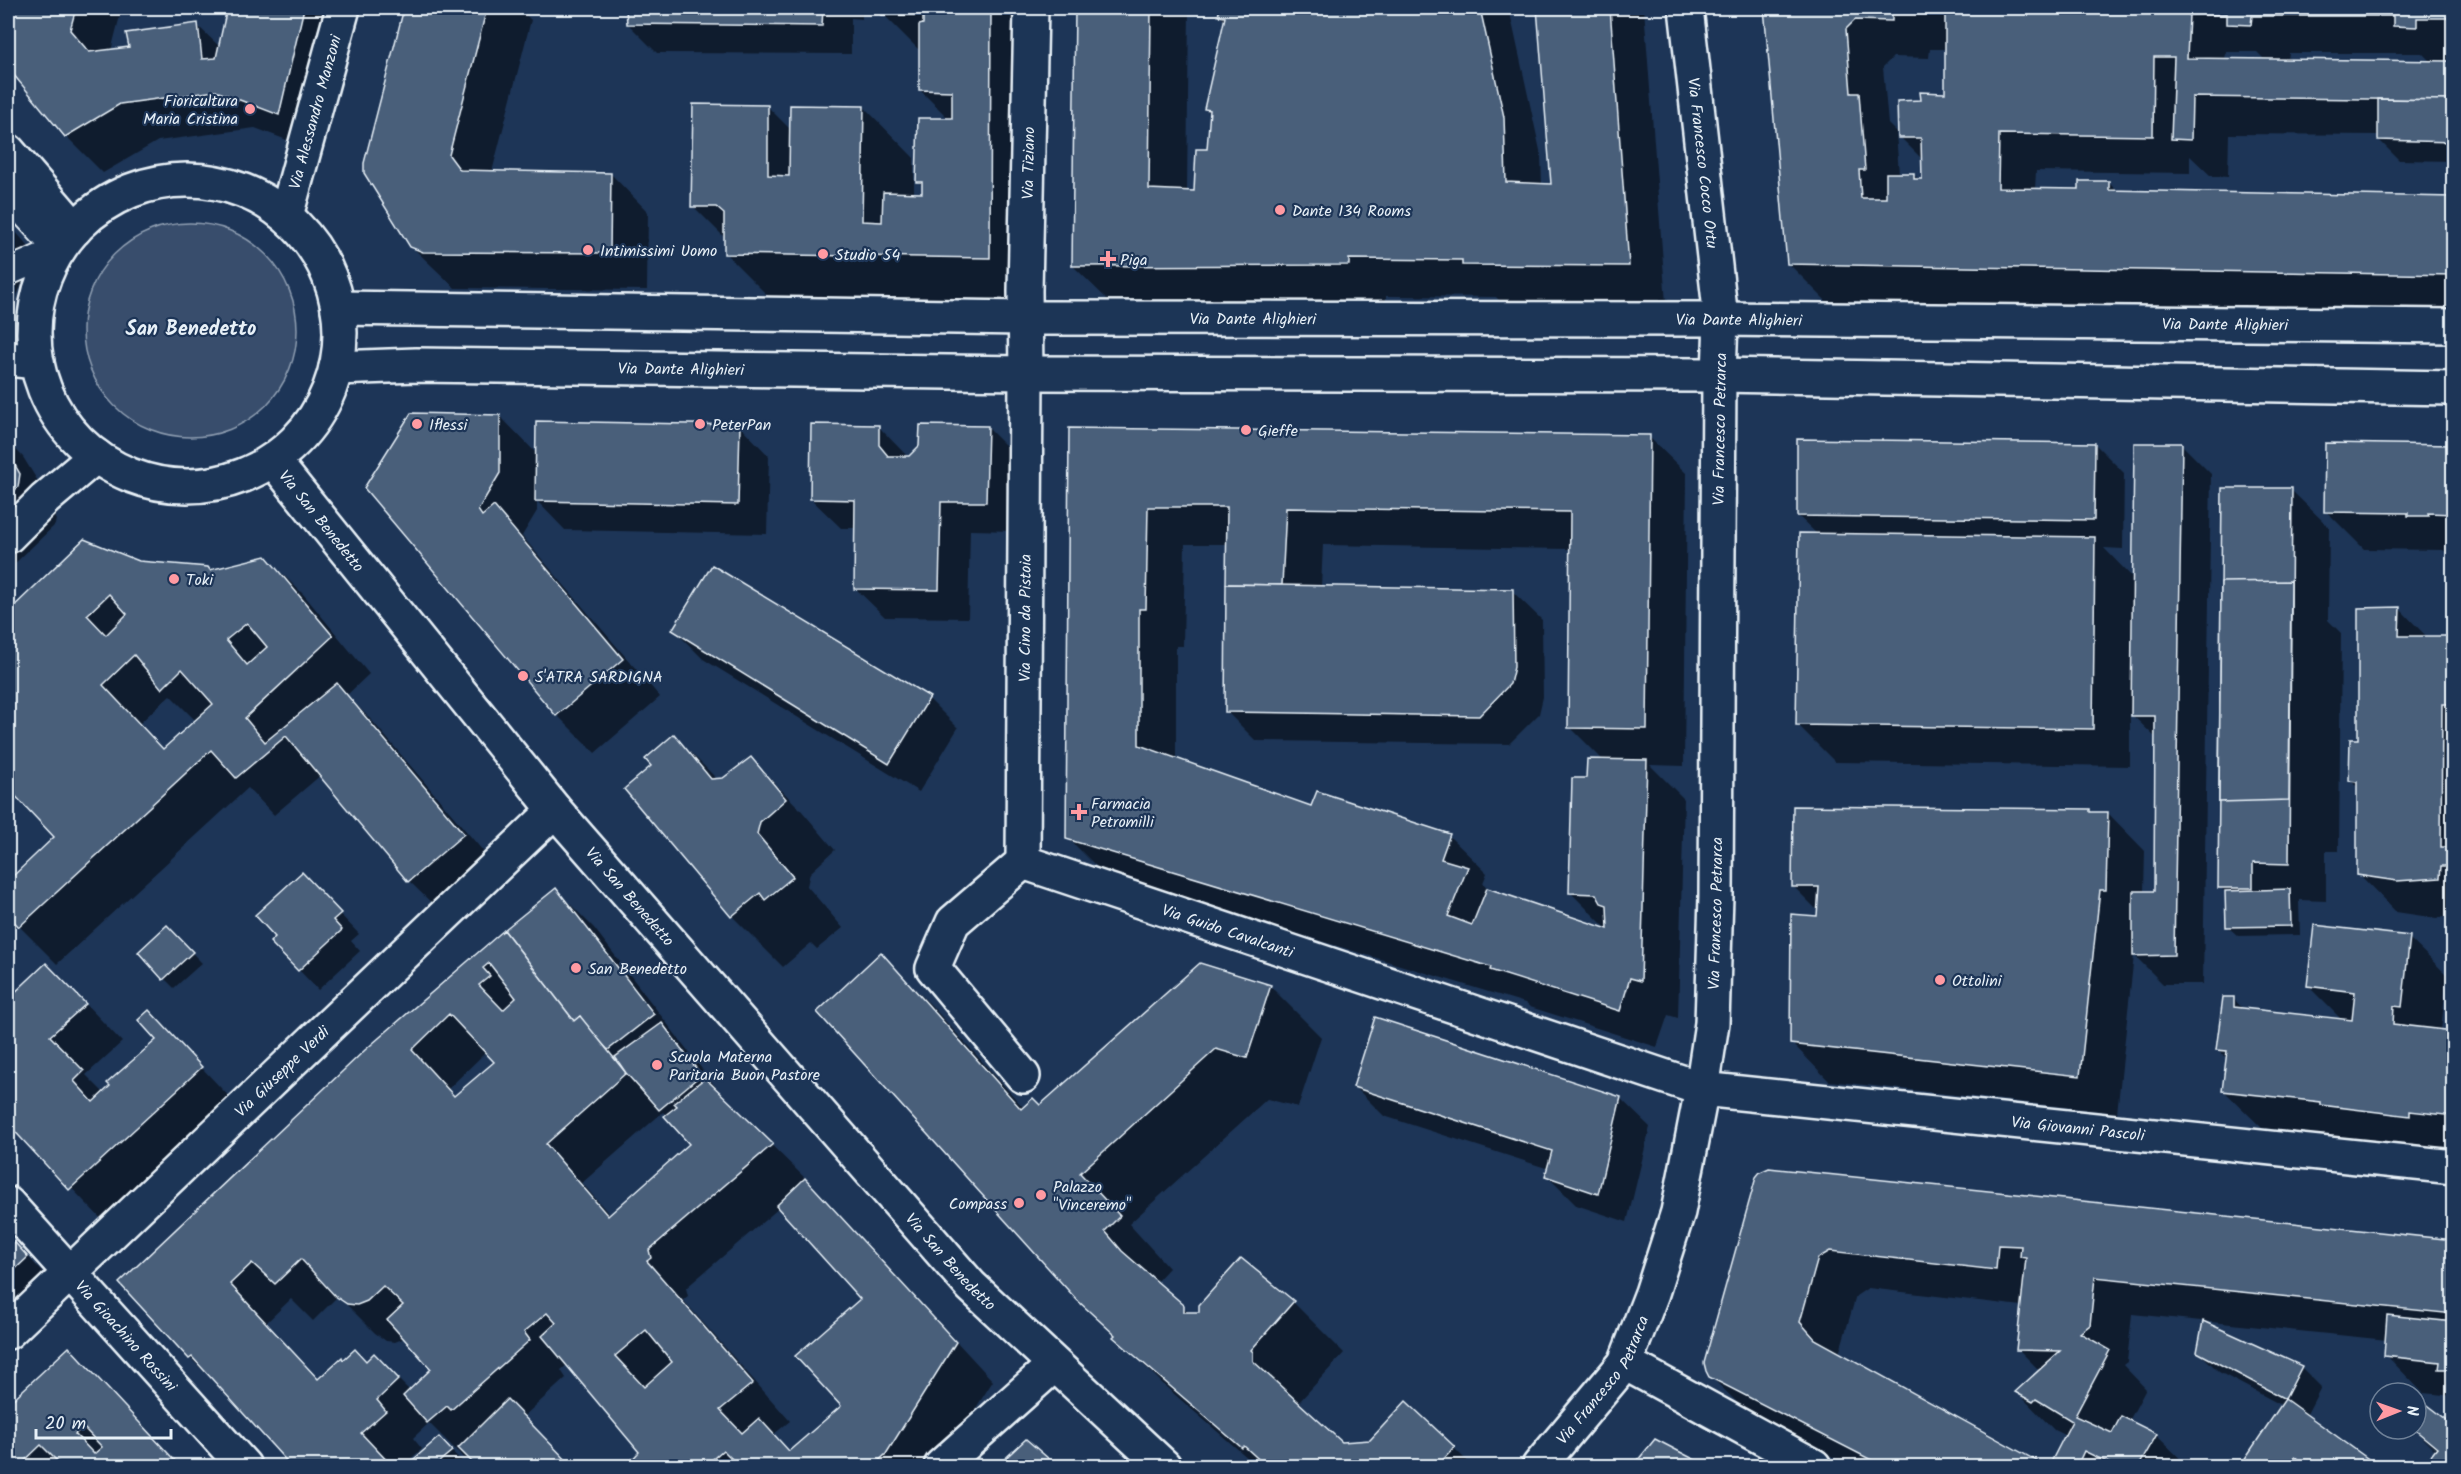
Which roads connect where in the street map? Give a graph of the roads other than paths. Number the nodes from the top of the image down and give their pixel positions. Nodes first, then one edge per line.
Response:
1 (343, 8) edge
2 (1031, 8) edge
3 (1686, 8) edge
4 (8, 151) edge
5 (8, 195) edge
6 (286, 216) junction
7 (67, 240) junction
8 (8, 272) edge
9 (338, 308) junction
10 (1024, 318) junction
11 (1721, 319) junction
12 (2454, 326) edge
13 (22, 361) edge
14 (336, 368) junction
15 (1026, 373) junction
16 (1719, 375) junction
17 (2454, 388) edge
18 (96, 456) junction
19 (273, 460) junction
20 (8, 536) edge
21 (555, 810) junction
22 (1023, 862) junction
23 (1023, 1076) dead end
24 (1702, 1089) junction
25 (2454, 1167) edge
26 (8, 1204) edge
27 (72, 1273) junction
28 (8, 1332) edge
29 (1625, 1363) junction
30 (1054, 1365) junction
31 (244, 1467) edge
32 (941, 1467) edge
33 (1164, 1467) edge
34 (1539, 1467) edge
35 (1814, 1467) edge

1 - 6 street, Via Alessandro Manzoni
2 - 10 street, Via Tiziano
3 - 11 street, Via Francesco Cocco Ortu
4 - 7 street
5 - 7 lane
6 - 7 street
6 - 9 street
7 - 8 lane
7 - 13 street
9 - 10 street, Via Dante Alighieri
9 - 14 street
10 - 11 street, Via Dante Alighieri
10 - 15 street
11 - 12 street, Via Dante Alighieri
11 - 16 street, Via Francesco Petrarca
13 - 18 street
14 - 15 street, Via Dante Alighieri
14 - 19 street
15 - 16 street, Via Dante Alighieri
15 - 22 street, Via Cino da Pistoia
16 - 17 street, Via Dante Alighieri
16 - 24 street, Via Francesco Petrarca
18 - 19 street
18 - 20 street
19 - 21 street, Via San Benedetto
21 - 27 street, Via Giuseppe Verdi
21 - 30 street, Via San Benedetto
22 - 23 street
22 - 24 street, Via Guido Cavalcanti
24 - 25 street, Via Giovanni Pascoli
24 - 29 street, Via Francesco Petrarca
26 - 27 street, Via Gioachino Rossini
27 - 28 street, Via Giuseppe Verdi
27 - 31 street, Via Gioachino Rossini
29 - 34 street, Via Francesco Petrarca
29 - 35 street
30 - 32 street
30 - 33 street, Via San Benedetto

